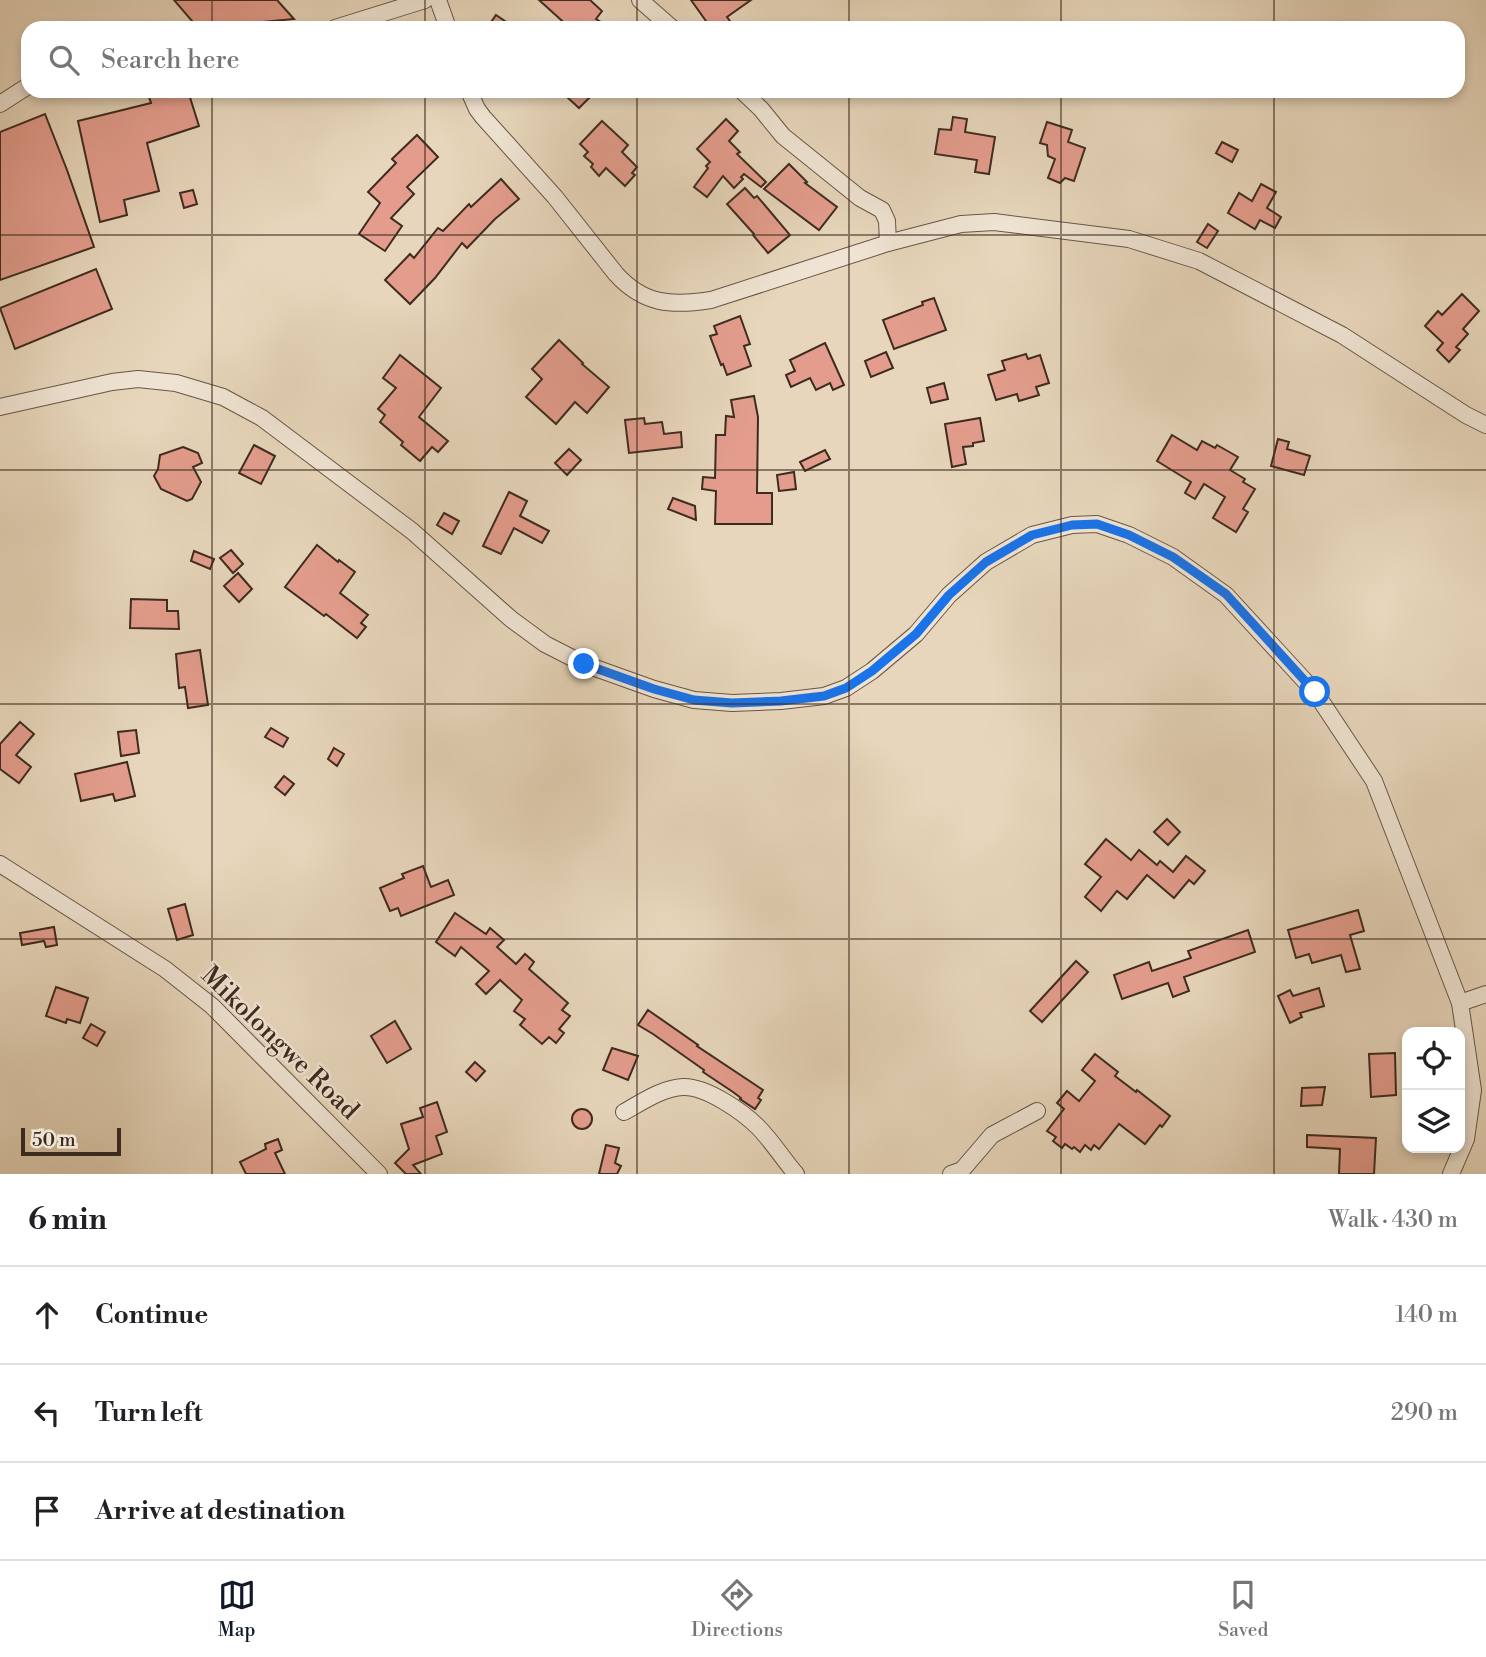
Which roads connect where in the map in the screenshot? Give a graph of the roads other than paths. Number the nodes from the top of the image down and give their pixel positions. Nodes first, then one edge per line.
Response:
1 (425, 0) edge
2 (438, 0) edge
3 (640, 0) edge
4 (358, 21) edge
5 (446, 21) edge
6 (664, 21) edge
7 (21, 90) edge
8 (472, 98) edge
9 (749, 98) edge
10 (0, 104) edge
11 (888, 243) junction
12 (0, 407) edge
13 (1486, 425) edge
14 (0, 864) edge
15 (1486, 994) edge
16 (1460, 1003) junction
17 (1037, 1111) dead end
18 (624, 1112) dead end
19 (379, 1174) edge
20 (796, 1174) edge
21 (951, 1174) edge
22 (1451, 1174) edge

1 - 4 street
2 - 5 street
3 - 6 street
7 - 10 street
8 - 11 street
9 - 11 street
11 - 13 street
12 - 16 street
14 - 19 street, Mikolongwe Road
15 - 16 street
16 - 22 street
17 - 21 street
18 - 20 street

